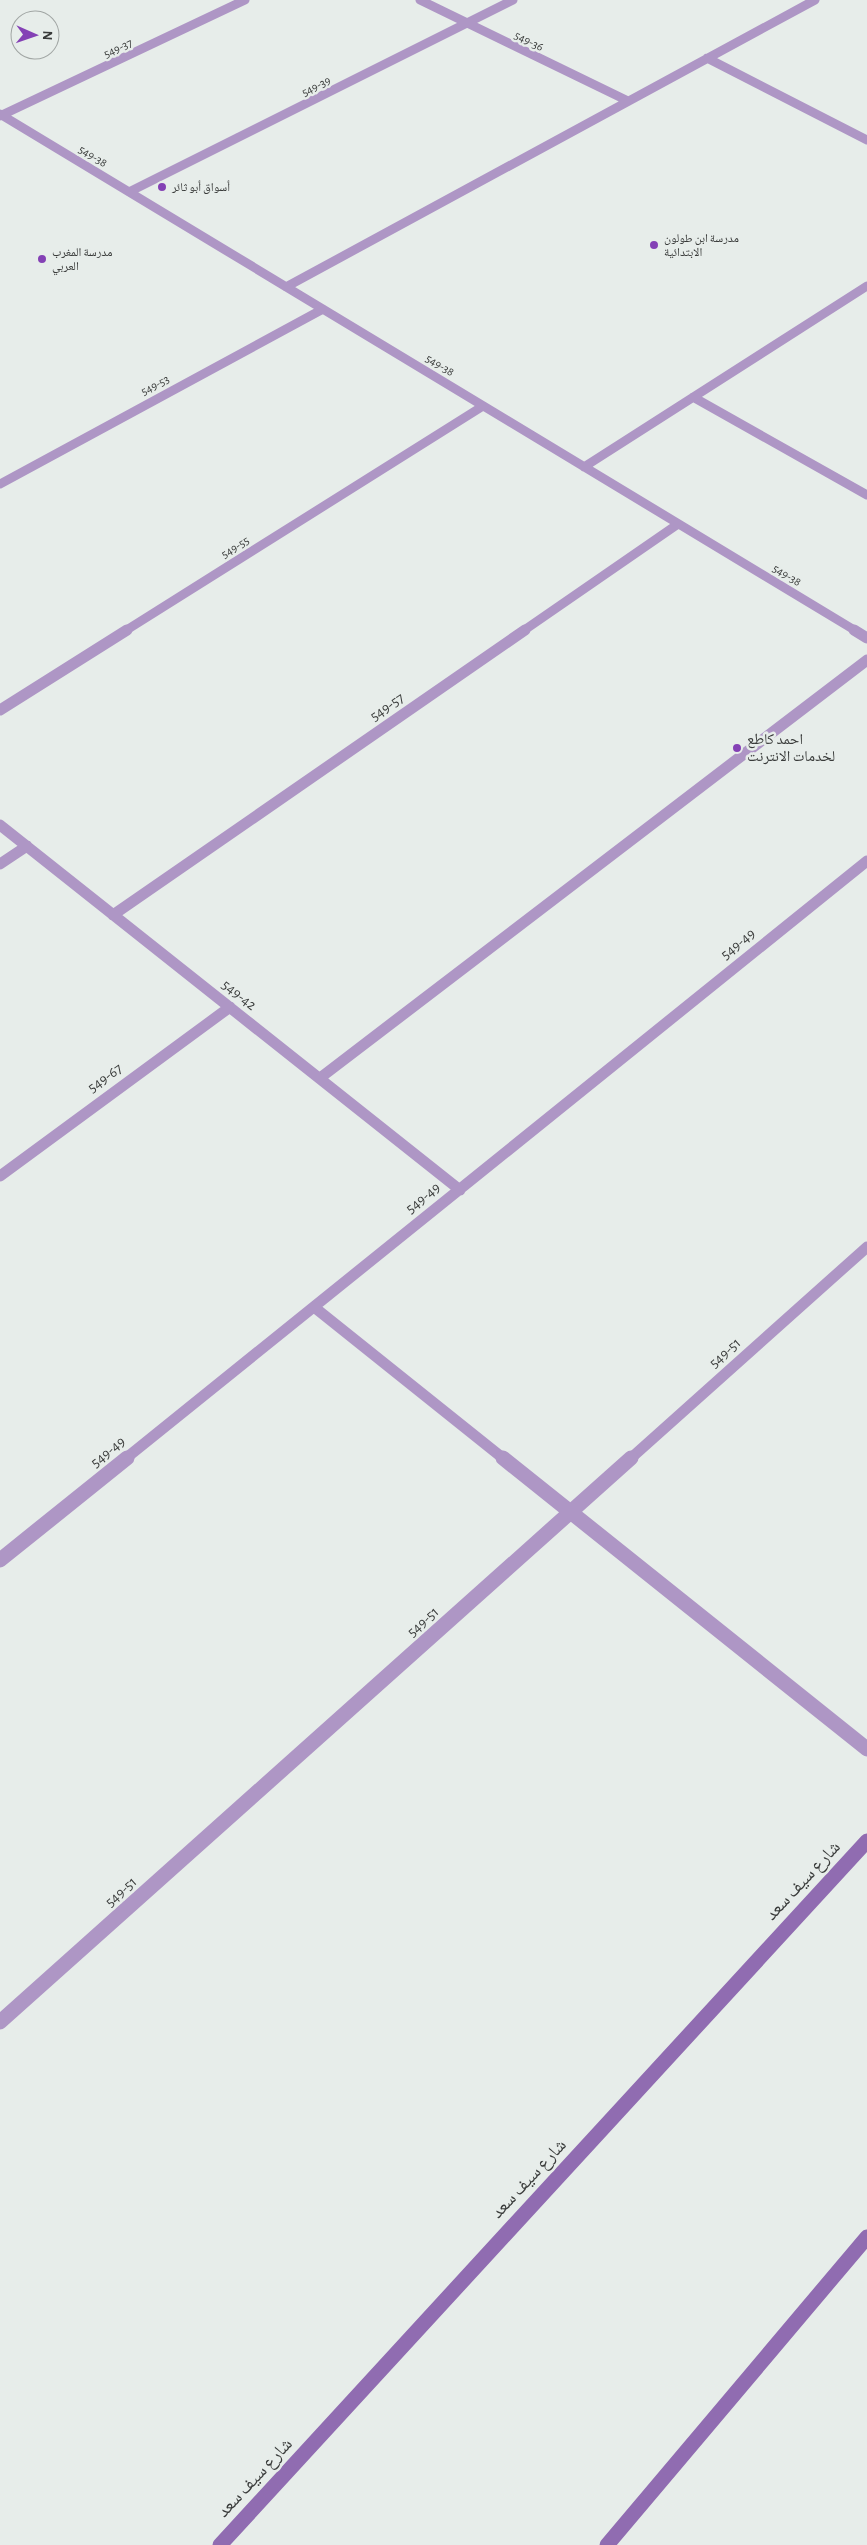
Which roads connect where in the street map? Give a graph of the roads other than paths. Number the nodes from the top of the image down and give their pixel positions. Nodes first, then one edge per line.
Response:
1 (245, 0) edge
2 (420, 0) edge
3 (513, 0) edge
4 (814, 0) edge
5 (467, 23) junction
6 (707, 58) junction
7 (628, 102) junction
8 (1, 115) edge
9 (867, 140) edge
10 (129, 192) junction
11 (867, 286) edge
12 (286, 287) junction
13 (322, 309) junction
14 (693, 396) junction
15 (483, 406) junction
16 (584, 467) junction
17 (0, 484) edge
18 (867, 494) edge
19 (678, 524) junction
20 (867, 638) edge
21 (867, 660) edge
22 (0, 710) edge
23 (0, 825) edge
24 (27, 846) junction
25 (867, 861) edge
26 (0, 864) edge
27 (113, 915) junction
28 (230, 1007) junction
29 (320, 1078) junction
30 (0, 1176) edge
31 (460, 1190) junction
32 (867, 1247) edge
33 (314, 1307) junction
34 (570, 1512) junction
35 (0, 1560) edge
36 (867, 1750) edge
37 (867, 1841) edge
38 (0, 2022) edge
39 (867, 2237) edge
40 (220, 2545) edge
41 (607, 2545) edge

1 - 8 street, 549-37
2 - 5 street, 549-36
3 - 5 street, 549-39
4 - 6 street
5 - 7 street, 549-36
5 - 10 street, 549-39
6 - 7 street
6 - 9 street
7 - 12 street
8 - 10 street, 549-38
10 - 12 street, 549-38
11 - 14 street
12 - 13 street, 549-38
13 - 15 street, 549-38
13 - 17 street, 549-53
14 - 16 street
14 - 18 street
15 - 16 street, 549-38
15 - 22 street, 549-55
16 - 19 street, 549-38
19 - 20 street, 549-38
19 - 27 street, 549-57
21 - 29 street
23 - 24 street, 549-42
24 - 26 street
24 - 27 street, 549-42
25 - 31 street, 549-49
27 - 28 street, 549-42
28 - 29 street, 549-42
28 - 30 street, 549-67
29 - 31 street, 549-42
31 - 33 street, 549-49
32 - 34 street, 549-51
33 - 34 street
33 - 35 street, 549-49
34 - 36 street
34 - 38 street, 549-51
37 - 40 street, شارع سيف سعد
39 - 41 street

